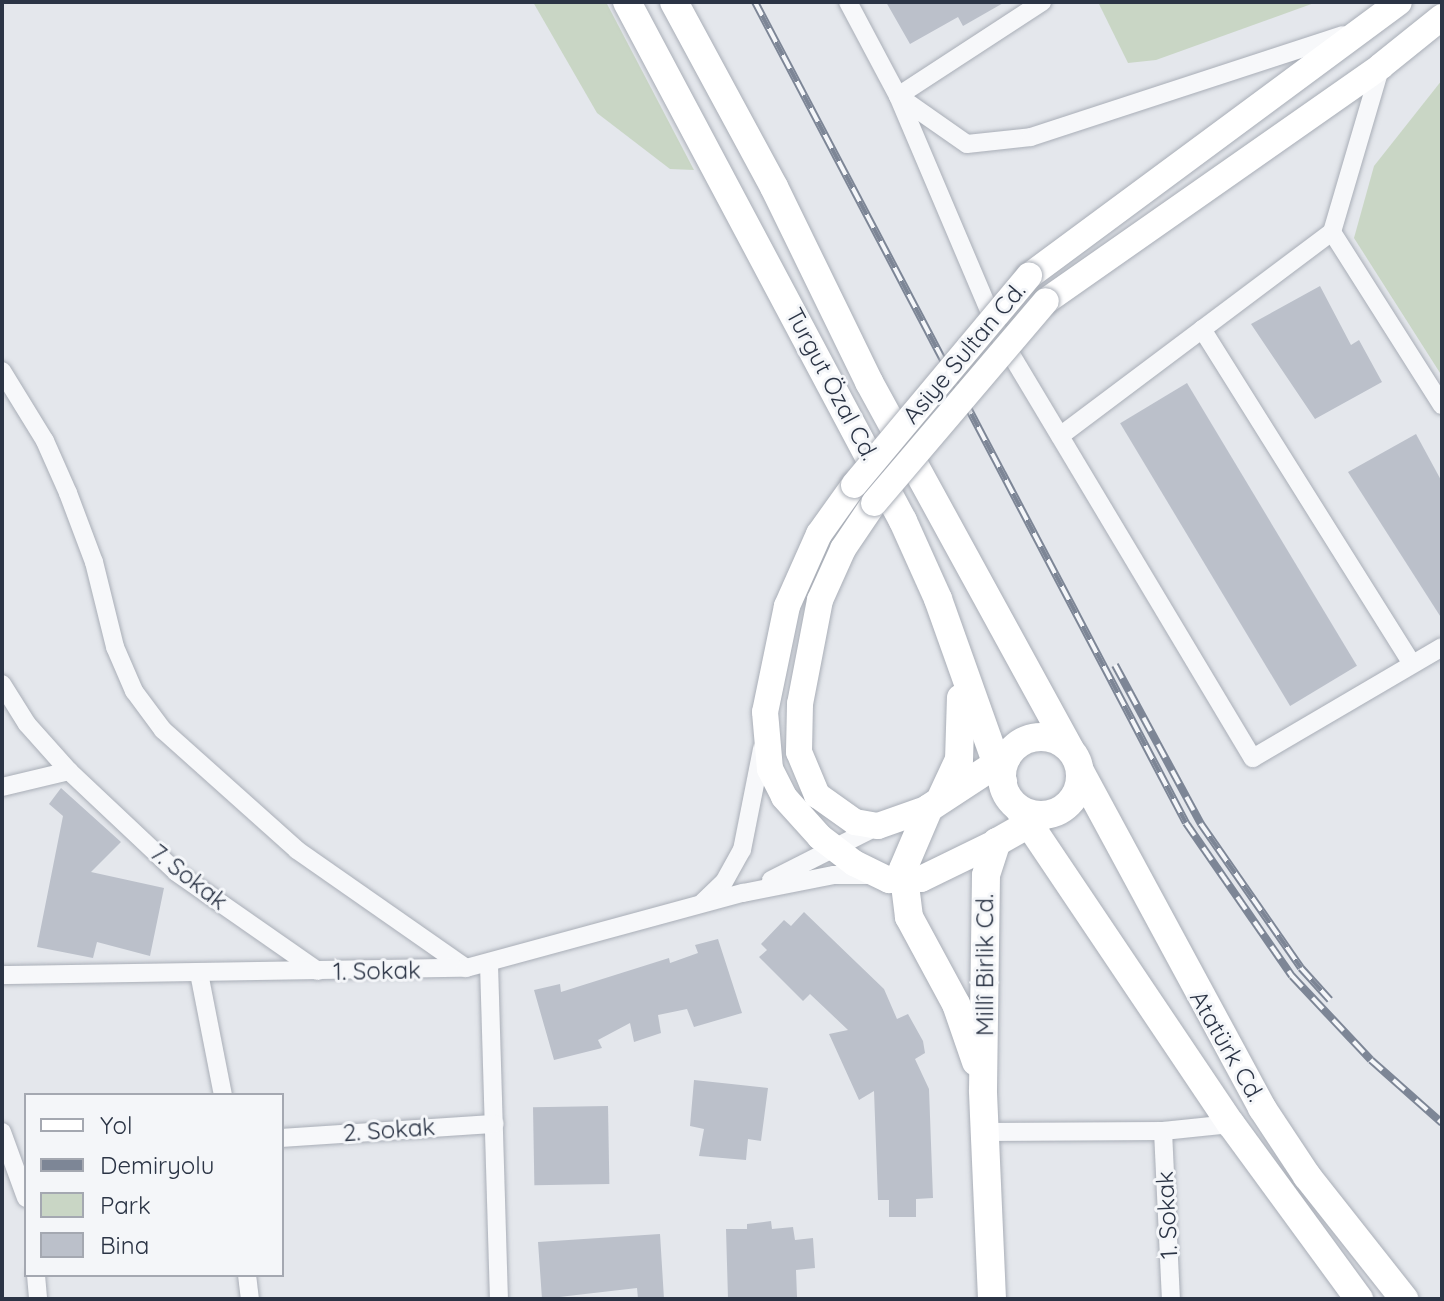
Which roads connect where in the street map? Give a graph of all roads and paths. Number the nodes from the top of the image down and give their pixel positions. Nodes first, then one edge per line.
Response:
1 (627, 2) edge
2 (674, 2) edge
3 (848, 2) edge
4 (1042, 2) edge
5 (1399, 2) edge
6 (1442, 17) edge
7 (1366, 27) junction
8 (1381, 66) junction
9 (898, 96) junction
10 (1332, 232) junction
11 (1202, 329) junction
12 (2, 371) edge
13 (1442, 405) edge
14 (1060, 436) junction
15 (1442, 647) edge
16 (1412, 664) junction
17 (961, 669) junction
18 (2, 684) edge
19 (764, 734) junction
20 (1075, 761) junction
21 (1001, 768) junction
22 (69, 771) junction
23 (2, 787) edge
24 (934, 804) junction
25 (842, 815) junction
26 (1030, 816) junction
27 (878, 826) junction
28 (997, 842) junction
29 (841, 856) junction
30 (889, 879) junction
31 (743, 893) junction
32 (699, 906) junction
33 (489, 964) junction
34 (466, 968) junction
35 (318, 971) junction
36 (199, 973) junction
37 (2, 975) edge
38 (983, 1090) junction
39 (223, 1093) edge
40 (495, 1124) junction
41 (1231, 1124) junction
42 (1163, 1131) junction
43 (2, 1132) edge
44 (985, 1132) junction
45 (284, 1138) edge
46 (24, 1192) edge
47 (36, 1277) edge
48 (247, 1277) edge
49 (38, 1299) edge
50 (250, 1299) edge
51 (499, 1299) edge
52 (992, 1299) edge
53 (1171, 1299) edge
54 (1359, 1299) edge
55 (1404, 1299) edge

1 - 17 main road, Turgut Özal Cd.
2 - 20 main road, Turgut Özal Cd.
3 - 9 street
4 - 9 street
5 - 7 main road, Asiye Sultan Cd.
6 - 8 main road, Asiye Sultan Cd.
7 - 9 street
7 - 19 main road, Asiye Sultan Cd., bridge
8 - 10 street
8 - 25 main road, Asiye Sultan Cd., bridge
9 - 14 street
10 - 11 street
10 - 13 street
11 - 14 street
11 - 16 street
12 - 34 street
14 - 16 street
15 - 16 street
17 - 21 main road, Turgut Özal Cd.
17 - 24 main road
18 - 22 street, 7. Sokak
19 - 29 main road, Asiye Sultan Cd.
19 - 32 street
20 - 21 main road
20 - 26 main road
20 - 55 main road, Atatürk Cd.
21 - 24 main road
21 - 26 main road
22 - 23 street
22 - 35 street, 7. Sokak
24 - 27 main road
24 - 30 main road
25 - 27 main road, Asiye Sultan Cd.
25 - 29 street
26 - 28 main road
26 - 41 main road, Atatürk Cd.
27 - 29 street
28 - 30 main road
28 - 38 main road, Millî Birlik Cd.
29 - 30 main road, Asiye Sultan Cd.
29 - 31 street
29 - 31 street
30 - 38 main road, Millî Birlik Cd.
31 - 32 street, 1. Sokak
32 - 33 street, 1. Sokak
33 - 34 street, 1. Sokak
33 - 40 street
34 - 35 street, 1. Sokak
35 - 36 street, 1. Sokak
36 - 37 street, 1. Sokak
36 - 39 street
38 - 44 main road, Millî Birlik Cd.
40 - 45 street, 2. Sokak
40 - 51 street
41 - 42 street
41 - 54 main road, Atatürk Cd.
42 - 44 street
42 - 53 street, 1. Sokak
43 - 46 street
44 - 52 main road, Millî Birlik Cd.
47 - 49 street
48 - 50 street

